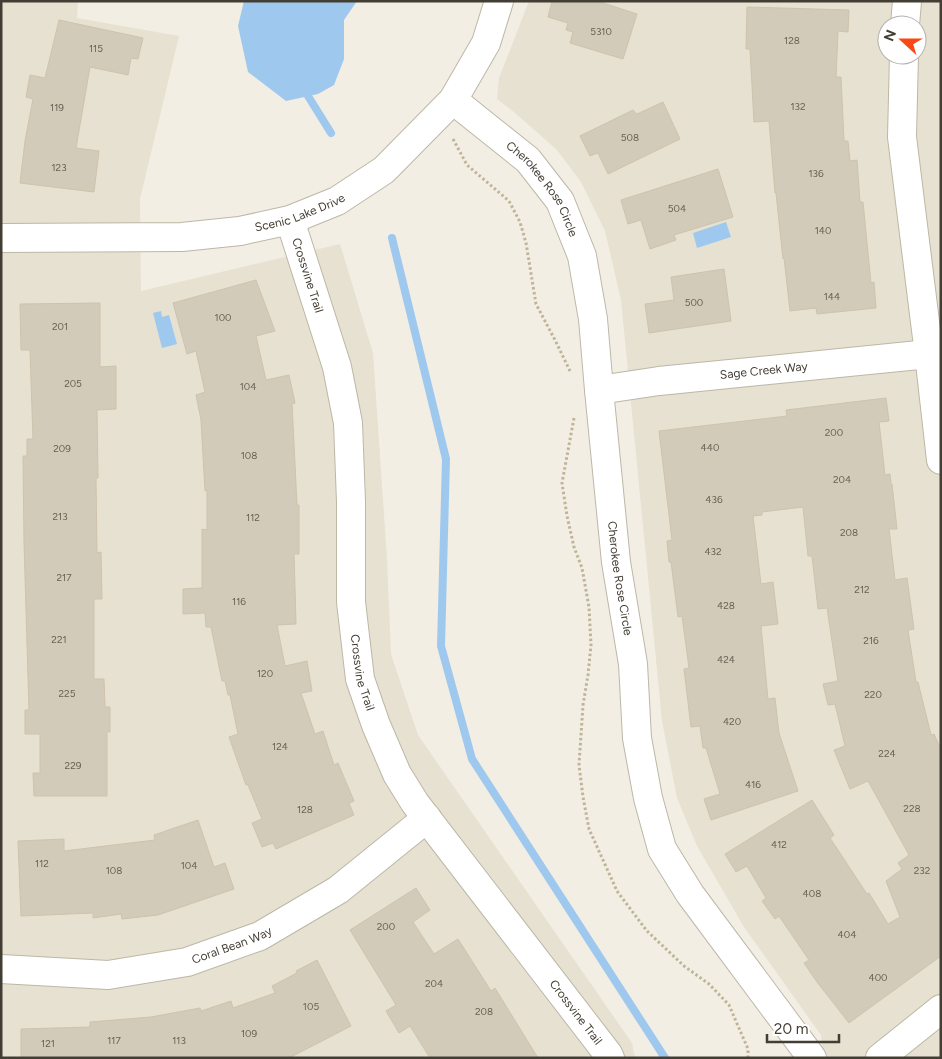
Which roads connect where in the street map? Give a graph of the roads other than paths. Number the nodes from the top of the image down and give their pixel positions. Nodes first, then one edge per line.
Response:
1 (499, 1) edge
2 (906, 1) edge
3 (905, 15) edge
4 (904, 65) edge
5 (453, 100) junction
6 (290, 220) junction
7 (1, 238) edge
8 (929, 354) junction
9 (599, 390) junction
10 (941, 460) edge
11 (426, 818) junction
12 (1, 969) edge
13 (941, 1009) edge
14 (610, 1058) edge
15 (812, 1058) edge
16 (880, 1058) edge

1 - 5 street, Scenic Lake Drive
2 - 3 street
4 - 8 street
5 - 6 street, Scenic Lake Drive
5 - 9 street, Cherokee Rose Circle
6 - 7 street, Scenic Lake Drive
6 - 11 street, Crossvine Trail
8 - 9 street, Sage Creek Way
8 - 10 street
9 - 15 street, Cherokee Rose Circle
11 - 12 street, Coral Bean Way
11 - 14 street, Crossvine Trail
13 - 16 street

